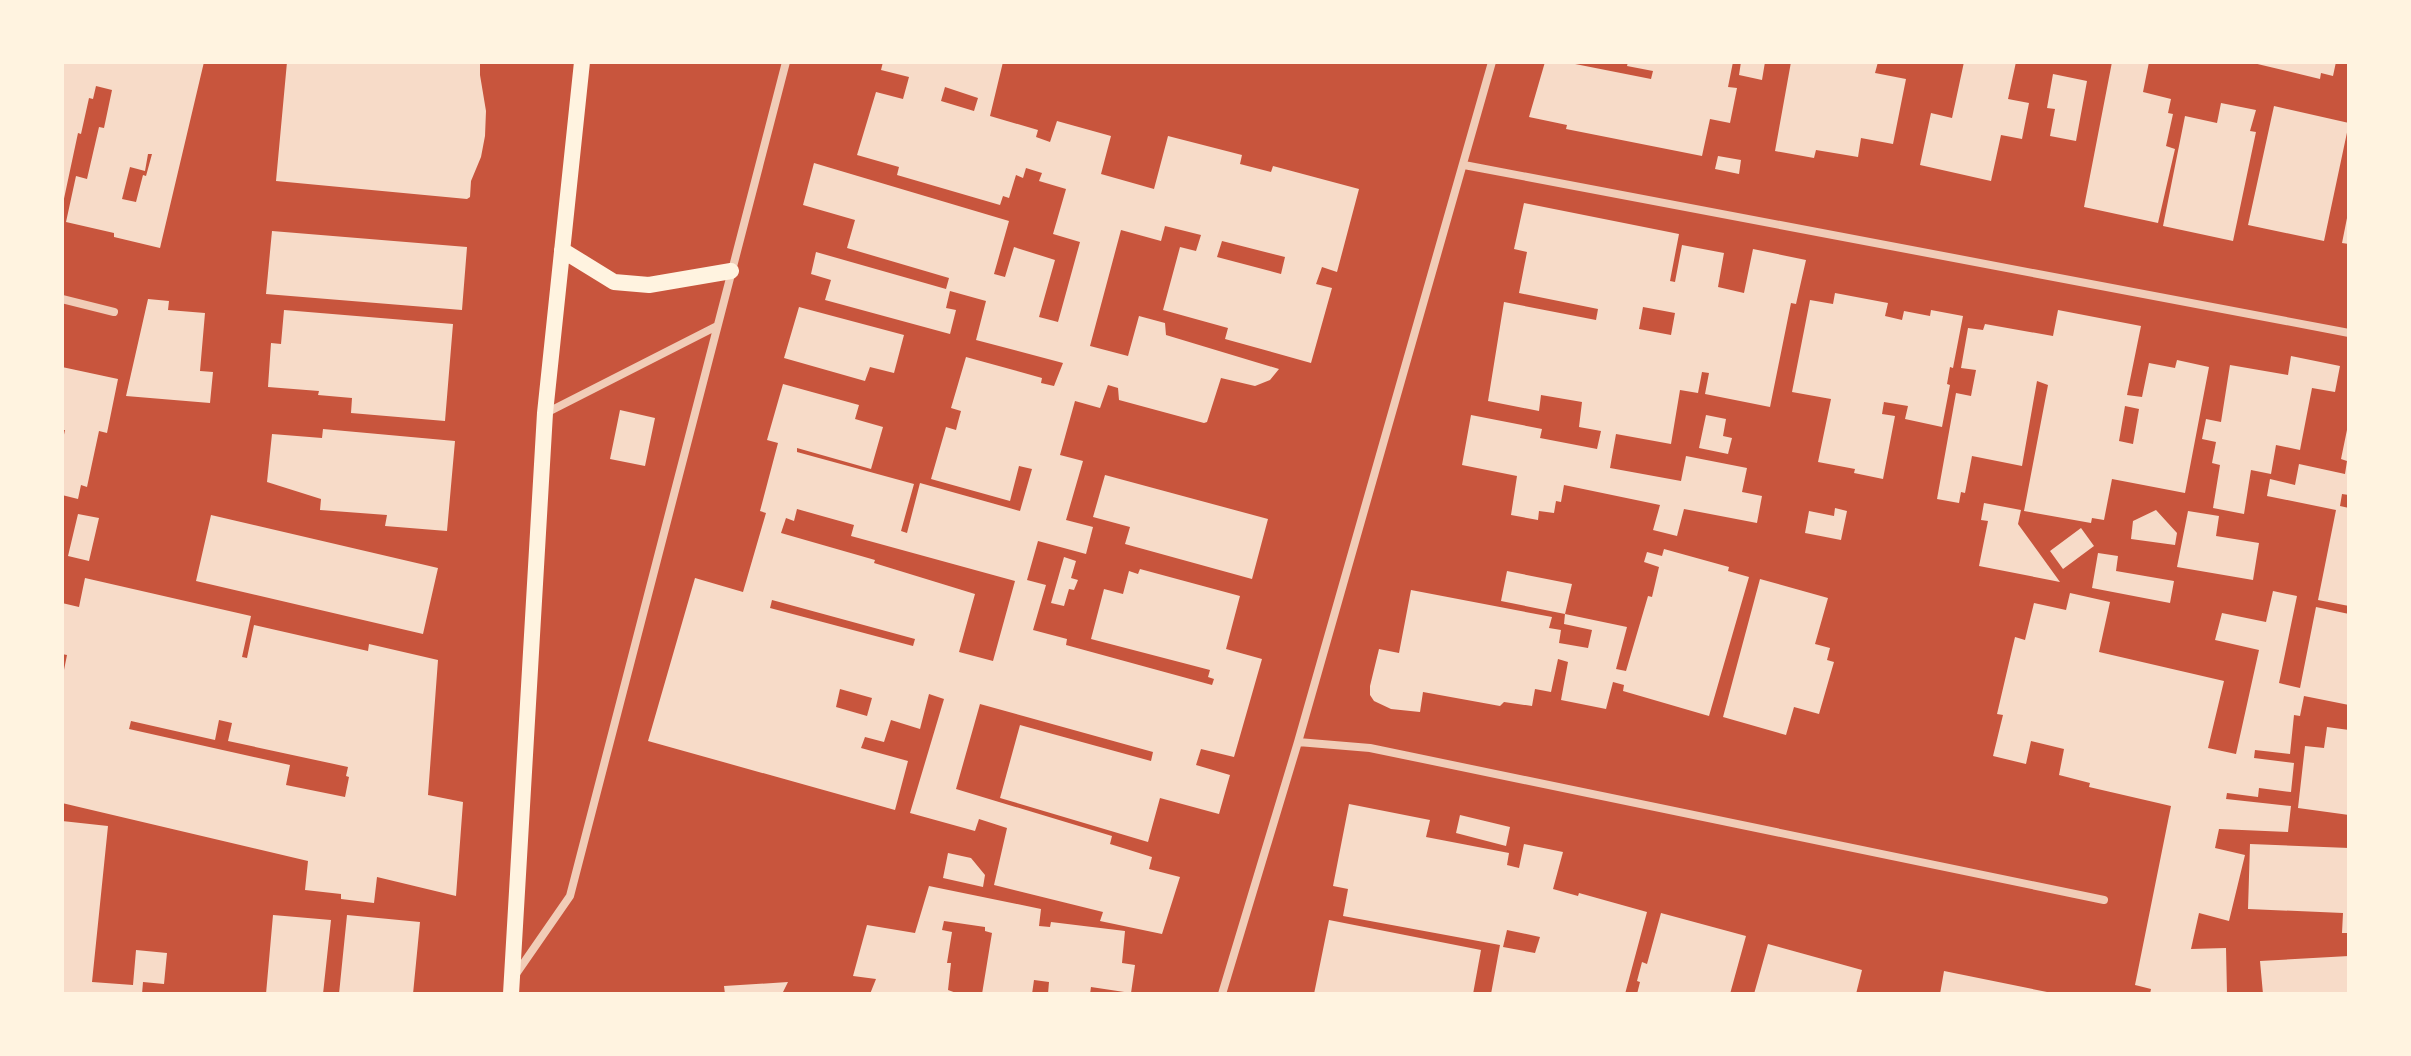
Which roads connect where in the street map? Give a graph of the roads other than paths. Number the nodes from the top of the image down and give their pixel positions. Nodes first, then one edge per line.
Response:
1 (582, 62) edge
2 (786, 62) edge
3 (1492, 62) edge
4 (1464, 165) junction
5 (562, 250) junction
6 (731, 271) junction
7 (62, 299) edge
8 (114, 312) dead end
9 (717, 326) junction
10 (2349, 333) edge
11 (545, 413) junction
12 (1298, 742) junction
13 (2104, 900) dead end
14 (512, 986) edge
15 (1222, 994) edge

1 - 5 main road
2 - 6 street
3 - 4 street
4 - 10 street
4 - 12 street
5 - 6 main road
5 - 11 main road
6 - 9 street
7 - 8 street
9 - 11 street
9 - 14 street
11 - 14 main road
12 - 13 street
12 - 15 street

